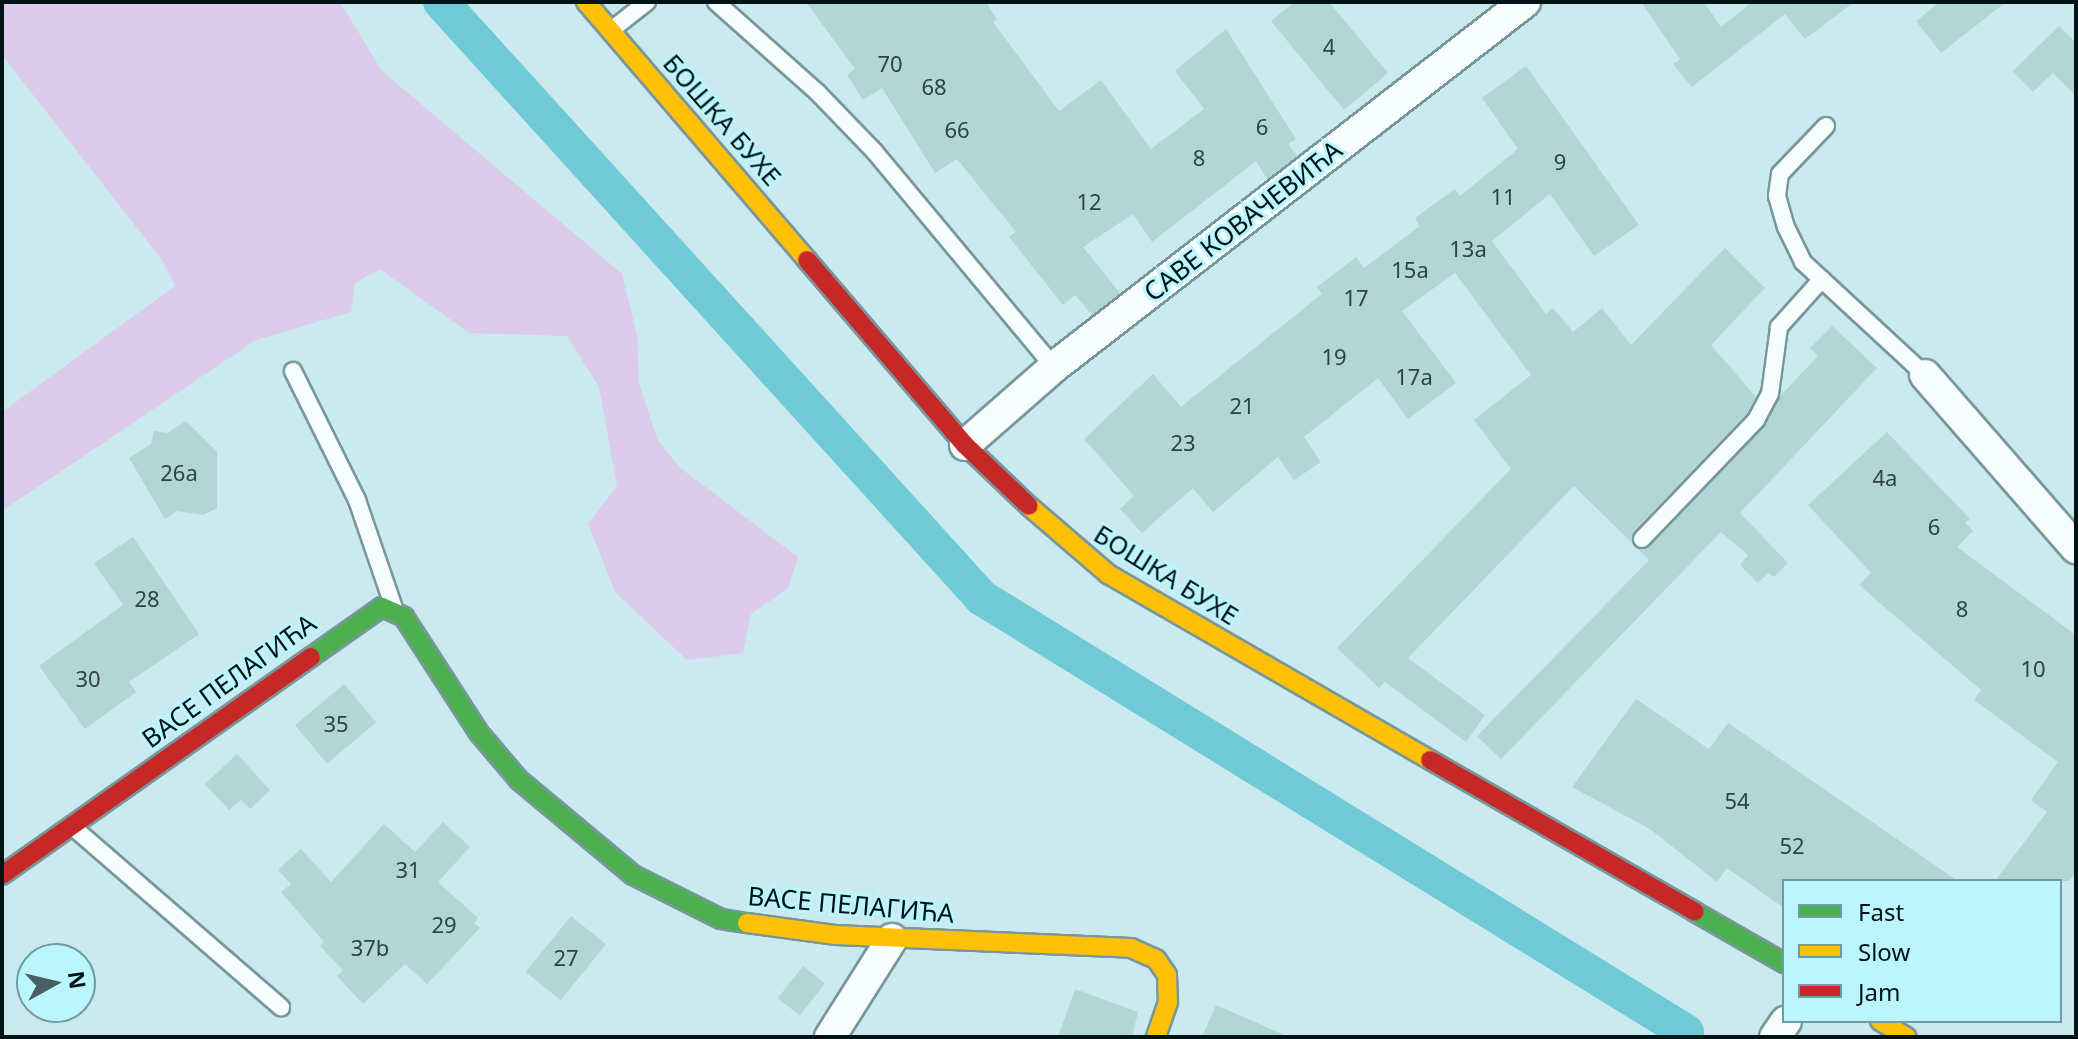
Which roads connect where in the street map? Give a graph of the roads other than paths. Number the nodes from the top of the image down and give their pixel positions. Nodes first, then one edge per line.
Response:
1 (586, 2) edge
2 (647, 2) edge
3 (716, 2) edge
4 (1525, 2) edge
5 (610, 31) junction
6 (1826, 126) dead end
7 (1822, 279) junction
8 (1054, 367) junction
9 (293, 371) dead end
10 (1925, 375) joint
11 (965, 445) junction
12 (1642, 539) dead end
13 (2076, 548) edge
14 (394, 610) junction
15 (74, 828) junction
16 (2, 875) edge
17 (892, 939) junction
18 (1782, 962) edge
19 (281, 1007) dead end
20 (1883, 1023) edge
21 (830, 1037) edge
22 (1156, 1037) edge
23 (1907, 1037) edge

1 - 5 main road, БОШКА БУХЕ
2 - 5 lane
3 - 8 lane
4 - 8 street, САВЕ КОВАЧЕВИЋА
5 - 11 main road, БОШКА БУХЕ
6 - 7 lane
7 - 10 lane
7 - 12 lane
8 - 11 street, САВЕ КОВАЧЕВИЋА
9 - 14 lane
10 - 13 street
11 - 18 main road, БОШКА БУХЕ
14 - 15 main road, ВАСЕ ПЕЛАГИЋА
14 - 17 main road, ВАСЕ ПЕЛАГИЋА
15 - 16 main road, ВАСЕ ПЕЛАГИЋА
15 - 19 lane
17 - 21 street
17 - 22 main road, ВАСЕ ПЕЛАГИЋА
20 - 23 main road

